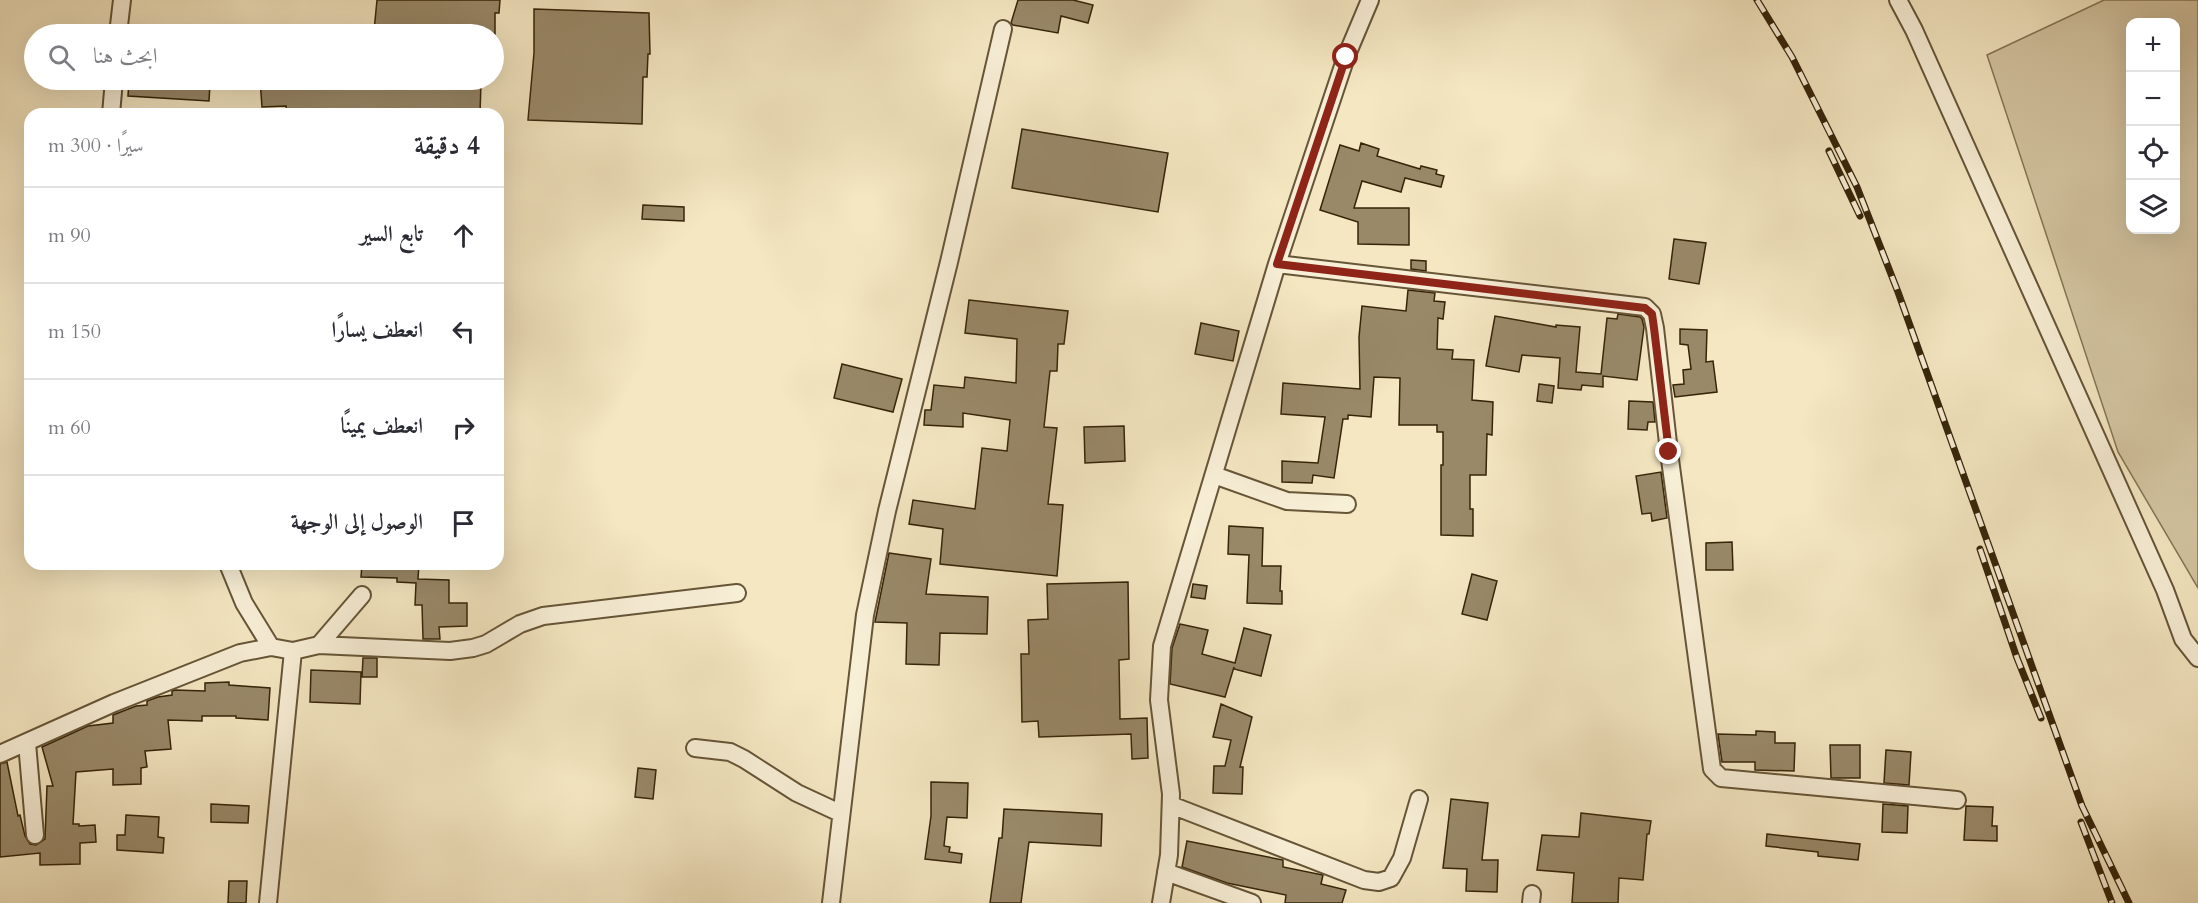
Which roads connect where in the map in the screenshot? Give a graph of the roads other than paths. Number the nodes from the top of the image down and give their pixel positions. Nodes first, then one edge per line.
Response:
1 (122, 0) edge
2 (1370, 0) edge
3 (1898, 0) edge
4 (119, 24) edge
5 (1003, 30) dead end
6 (113, 90) edge
7 (112, 108) edge
8 (1277, 264) junction
9 (1214, 475) junction
10 (1347, 504) dead end
11 (230, 570) edge
12 (737, 593) dead end
13 (362, 595) dead end
14 (319, 645) junction
15 (271, 647) junction
16 (293, 651) junction
17 (2198, 658) edge
18 (27, 743) junction
19 (695, 748) dead end
20 (0, 754) edge
21 (1419, 799) dead end
22 (1957, 800) dead end
23 (1171, 805) junction
24 (840, 813) junction
25 (35, 835) dead end
26 (1166, 872) junction
27 (268, 903) edge
28 (831, 903) edge
29 (1161, 903) edge
30 (1252, 903) edge

1 - 4 street
2 - 8 street
3 - 17 street
5 - 24 street
6 - 7 street
8 - 9 street
8 - 22 street
9 - 10 street
9 - 23 street
11 - 15 street
12 - 14 street
13 - 14 street
14 - 16 street
15 - 16 street
15 - 18 street
16 - 27 street
18 - 20 street
18 - 25 street
19 - 24 street
21 - 23 street
23 - 26 street
24 - 28 street
26 - 29 street
26 - 30 street

